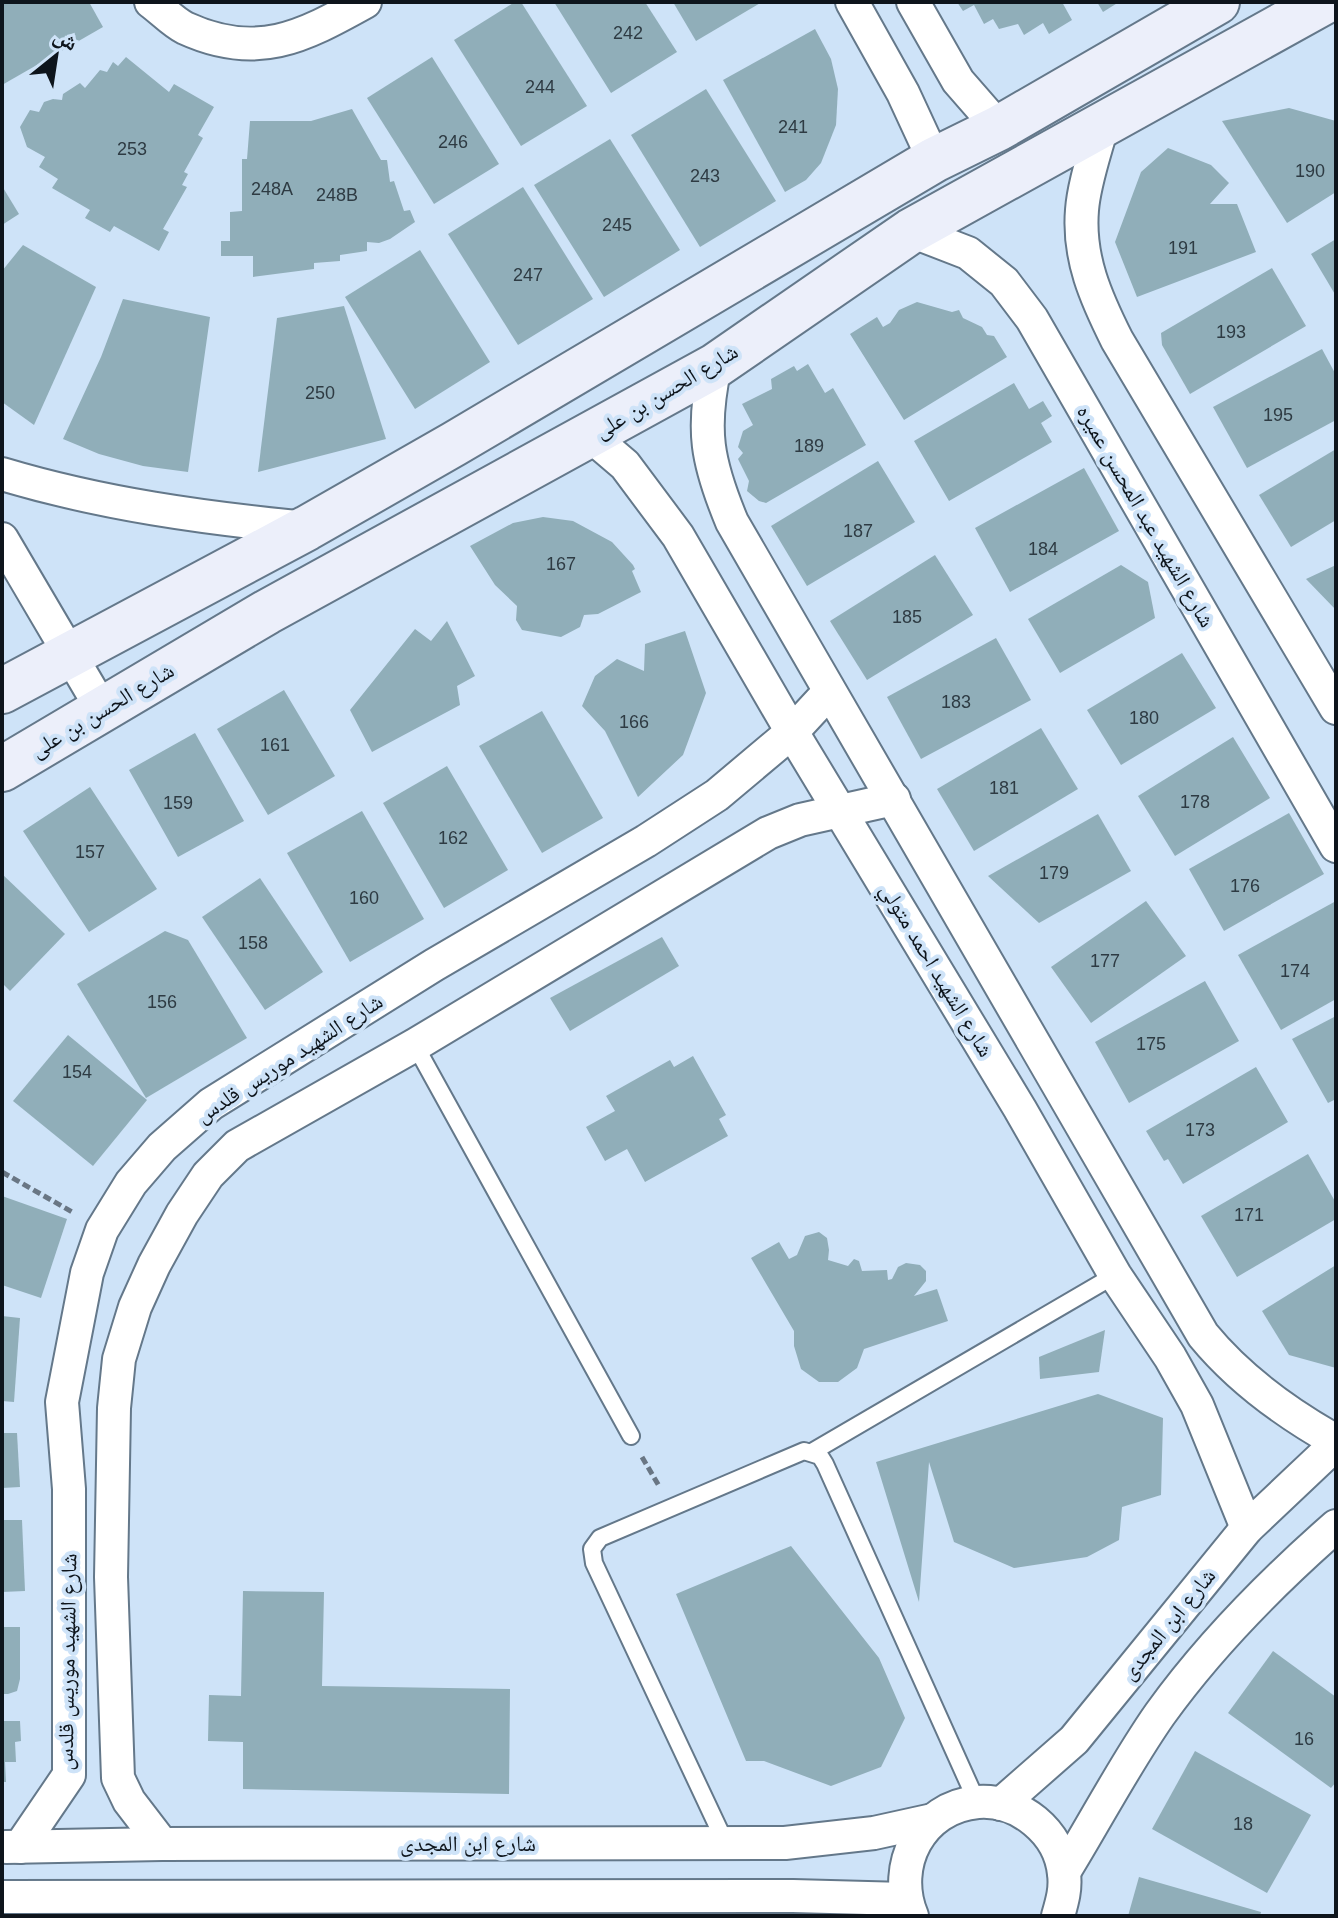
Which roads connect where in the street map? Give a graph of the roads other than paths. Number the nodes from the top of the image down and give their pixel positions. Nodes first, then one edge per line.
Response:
1 (151, 2) edge
2 (365, 2) edge
3 (852, 2) edge
4 (913, 2) edge
5 (1217, 2) edge
6 (1324, 2) edge
7 (1102, 126) junction
8 (999, 128) junction
9 (934, 160) junction
10 (911, 231) junction
11 (715, 366) junction
12 (591, 436) junction
13 (2, 474) edge
14 (307, 528) junction
15 (2, 539) edge
16 (70, 654) junction
17 (2, 691) edge
18 (829, 692) junction
19 (1336, 708) edge
20 (102, 709) junction
21 (792, 732) junction
22 (2, 769) edge
23 (894, 799) junction
24 (841, 811) junction
25 (1336, 846) edge
26 (415, 1045) junction
27 (211, 1104) junction
28 (237, 1146) junction
29 (1115, 1275) junction
30 (1203, 1335) junction
31 (1170, 1357) junction
32 (631, 1436) road end
33 (1336, 1442) edge
34 (812, 1452) junction
35 (1336, 1526) edge
36 (1247, 1528) junction
37 (69, 1775) junction
38 (118, 1778) junction
39 (989, 1803) junction
40 (933, 1820) junction
41 (725, 1842) junction
42 (162, 1844) junction
43 (11, 1847) edge
44 (1064, 1872) junction
45 (2, 1897) edge
46 (909, 1908) edge
47 (1058, 1916) edge

1 - 2 street
3 - 9 street
4 - 8 street
5 - 8 street
6 - 7 street, شارع الحسن بن على
7 - 10 street, شارع الحسن بن على
7 - 19 street
8 - 9 street
9 - 14 street
10 - 11 street, شارع الحسن بن على
10 - 25 street, شارع الشهيد عبد المحسن عميره
11 - 12 street, شارع الحسن بن على
11 - 18 street, شارع الشهيد احمد متولي
12 - 20 street, شارع الحسن بن على
12 - 21 street, شارع الشهيد احمد متولي
13 - 14 street
14 - 16 street
15 - 16 street
16 - 17 street
16 - 20 street
18 - 21 street, شارع الشهيد موريس قلدس
18 - 23 street, شارع الشهيد احمد متولي
20 - 22 street, شارع الحسن بن على
21 - 24 street, شارع الشهيد احمد متولي
21 - 27 street, شارع الشهيد موريس قلدس
23 - 24 street, شارع الشهيد موريس قلدس
23 - 30 street, شارع الشهيد احمد متولي
24 - 26 street, شارع الشهيد موريس قلدس
24 - 29 street, شارع الشهيد احمد متولي
26 - 28 street, شارع الشهيد موريس قلدس
26 - 32 lane
27 - 28 street
27 - 37 street, شارع الشهيد موريس قلدس
28 - 38 street, شارع الشهيد موريس قلدس
29 - 31 street, شارع الشهيد احمد متولي
29 - 34 lane
30 - 31 street
30 - 33 street, شارع الشهيد احمد متولي
31 - 36 street, شارع الشهيد احمد متولي
33 - 36 street, شارع ابن المجدى
34 - 39 lane
34 - 41 lane
35 - 44 street
36 - 39 street, شارع ابن المجدى
37 - 38 street
37 - 43 street, شارع الشهيد موريس قلدس
38 - 42 street, شارع الشهيد موريس قلدس
39 - 40 street, شارع ابن المجدى
39 - 44 street
40 - 41 street, شارع ابن المجدى
40 - 46 street
41 - 42 street, شارع ابن المجدى
42 - 43 street, شارع ابن المجدى
44 - 47 street
45 - 46 street

